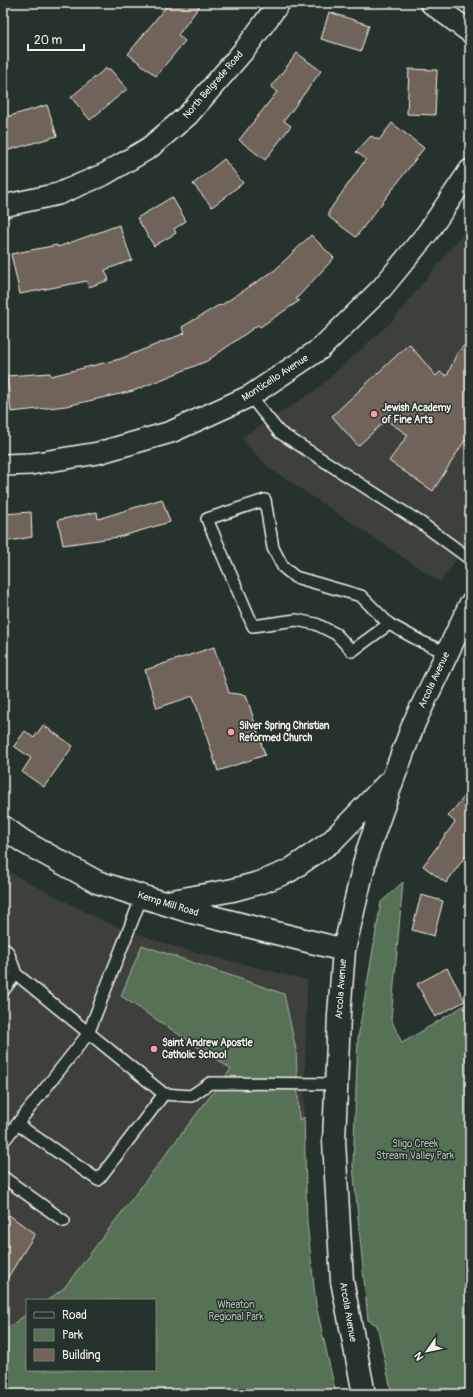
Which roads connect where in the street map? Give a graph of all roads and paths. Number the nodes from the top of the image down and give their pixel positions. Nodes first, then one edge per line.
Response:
1 (279, 3) edge
2 (431, 3) edge
3 (470, 32) edge
4 (470, 170) edge
5 (3, 206) edge
6 (250, 396) junction
7 (3, 466) edge
8 (470, 559) edge
9 (470, 605) edge
10 (389, 624) junction
11 (447, 654) junction
12 (394, 776) junction
13 (3, 827) edge
14 (152, 899) junction
15 (3, 948) edge
16 (344, 950) junction
17 (16, 974) junction
18 (3, 991) edge
19 (88, 1034) junction
20 (336, 1084) junction
21 (164, 1094) junction
22 (17, 1124) junction
23 (3, 1142) edge
24 (3, 1177) edge
25 (64, 1221) dead end
26 (364, 1394) edge

1 - 5 street, North Belgrade Road
2 - 3 street
4 - 6 street, Monticello Avenue
6 - 7 street, Monticello Avenue
6 - 8 lane
9 - 11 street, Arcola Avenue
10 - 10 lane
10 - 11 lane
11 - 12 street, Arcola Avenue
12 - 14 street
12 - 16 street, Arcola Avenue
13 - 14 street, Kemp Mill Road
14 - 16 street, Kemp Mill Road
14 - 19 lane
15 - 17 lane
16 - 20 street, Arcola Avenue
17 - 18 lane
17 - 19 lane
19 - 21 lane
19 - 22 lane
20 - 21 lane
20 - 26 street, Arcola Avenue
21 - 22 lane
22 - 23 lane
24 - 25 lane

